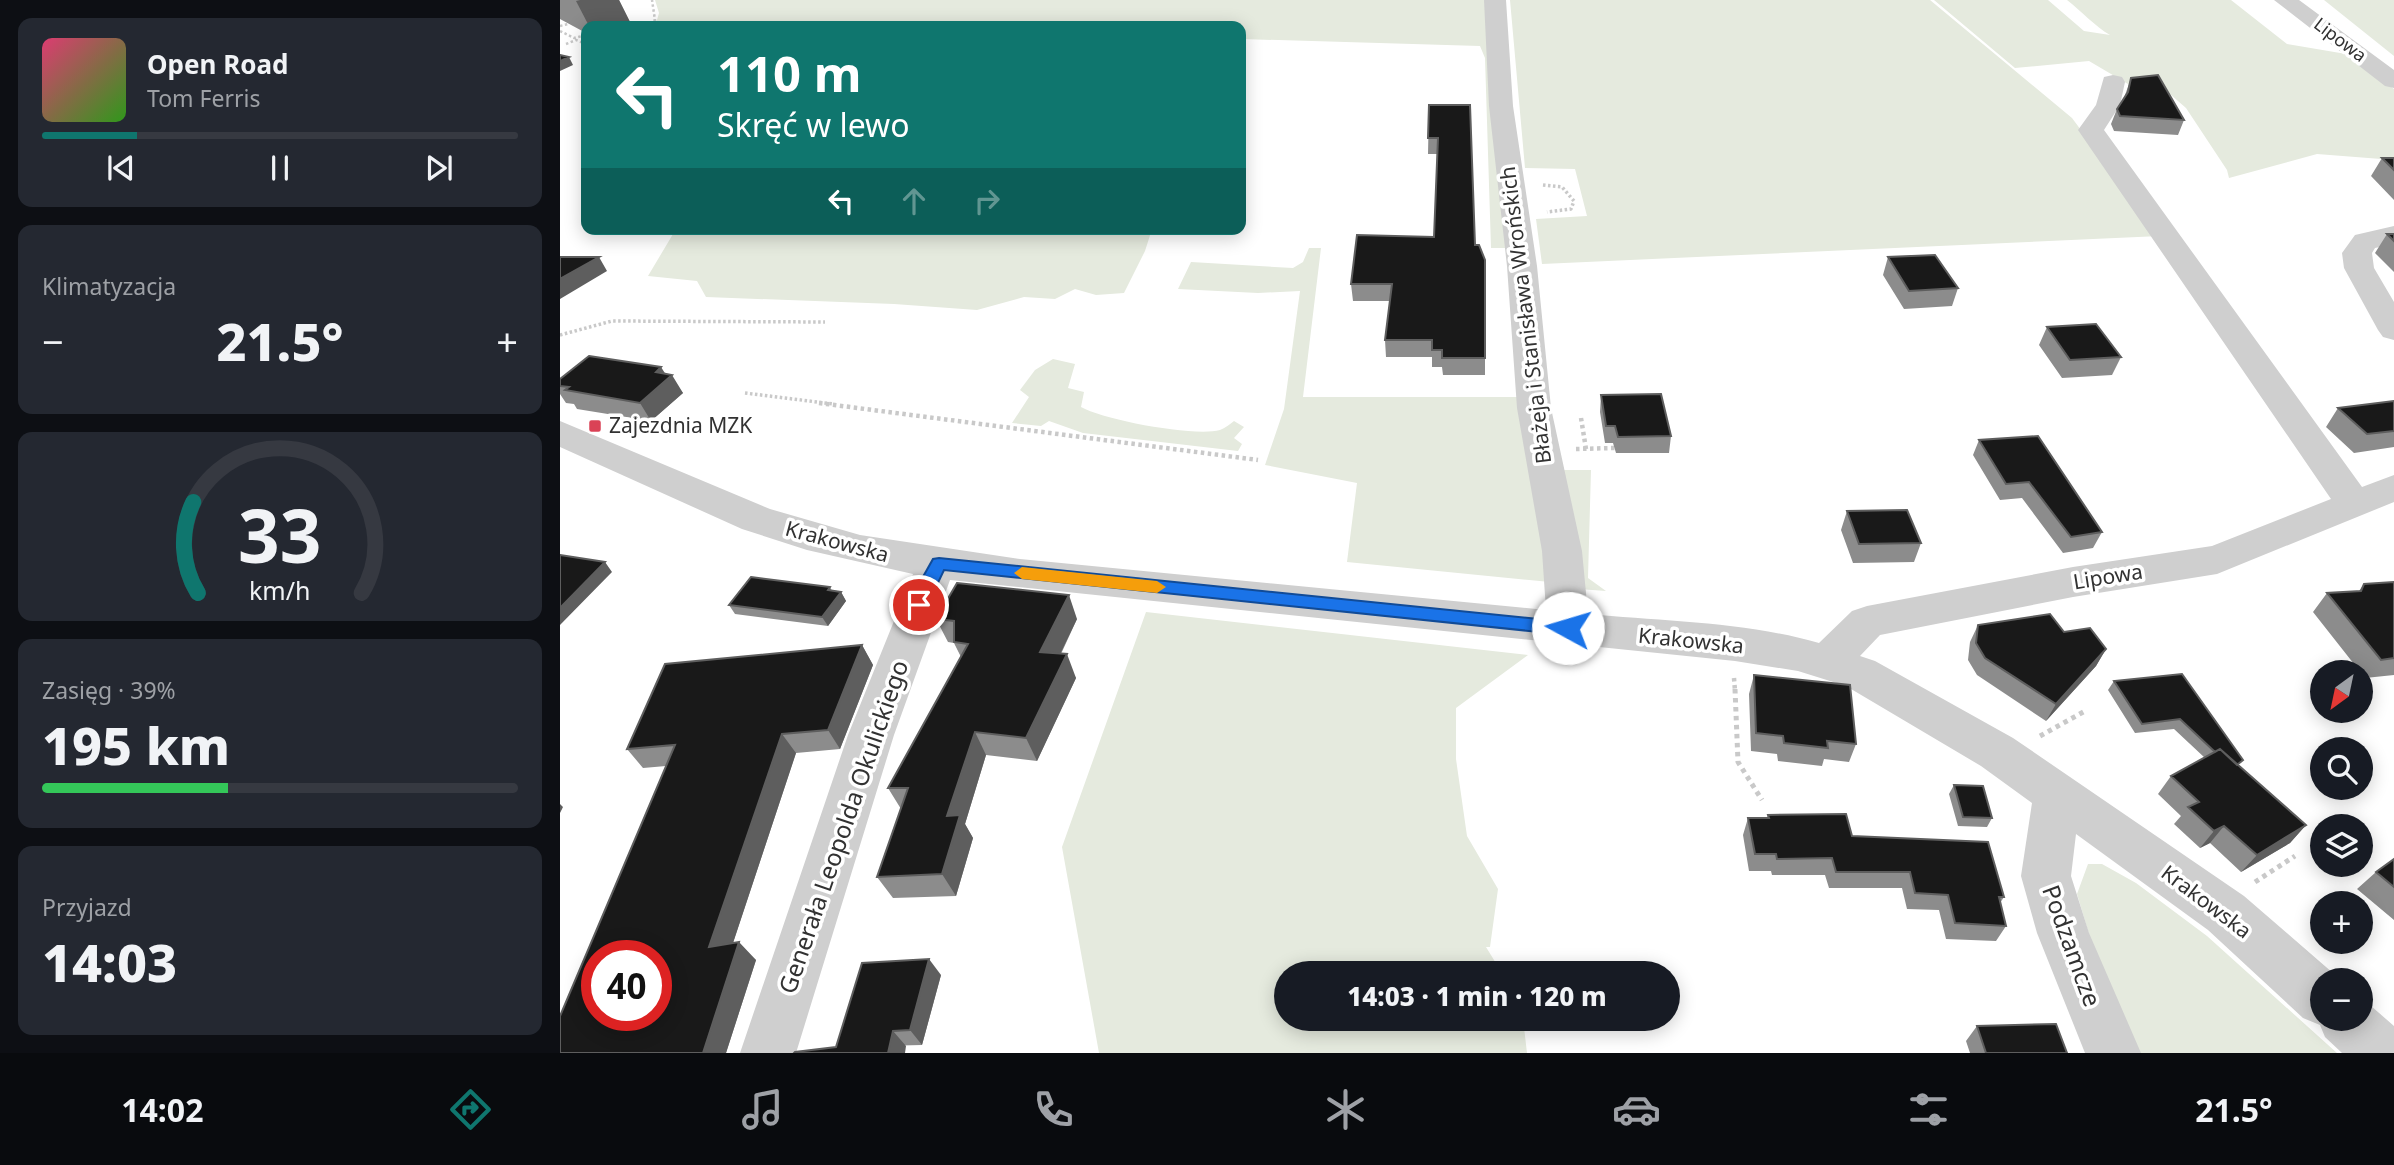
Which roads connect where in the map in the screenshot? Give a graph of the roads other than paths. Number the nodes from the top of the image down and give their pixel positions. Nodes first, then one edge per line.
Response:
1 (1495, 0) edge
2 (2285, 0) edge
3 (2394, 81) edge
4 (2113, 82) dead end
5 (2394, 235) edge
6 (2394, 330) edge
7 (561, 435) edge
8 (2394, 488) edge
9 (2354, 504) junction
10 (939, 564) junction
11 (1568, 628) junction
12 (1826, 663) junction
13 (2057, 795) junction
14 (2310, 988) edge
15 (2358, 1031) edge
16 (768, 1053) edge
17 (2113, 1053) edge
18 (2383, 1053) edge

1 - 11 street, Błażeja i Stanisława Wrońskich
2 - 3 street, Lipowa
4 - 9 street
5 - 6 street
7 - 10 street, Krakowska
8 - 9 street, Lipowa
9 - 12 street, Lipowa
10 - 11 street, Krakowska
10 - 16 street, Generała Leopolda Okulickiego
11 - 12 street, Krakowska
12 - 13 street, Krakowska
13 - 14 street, Krakowska
13 - 17 street, Podzamcze
15 - 18 street

